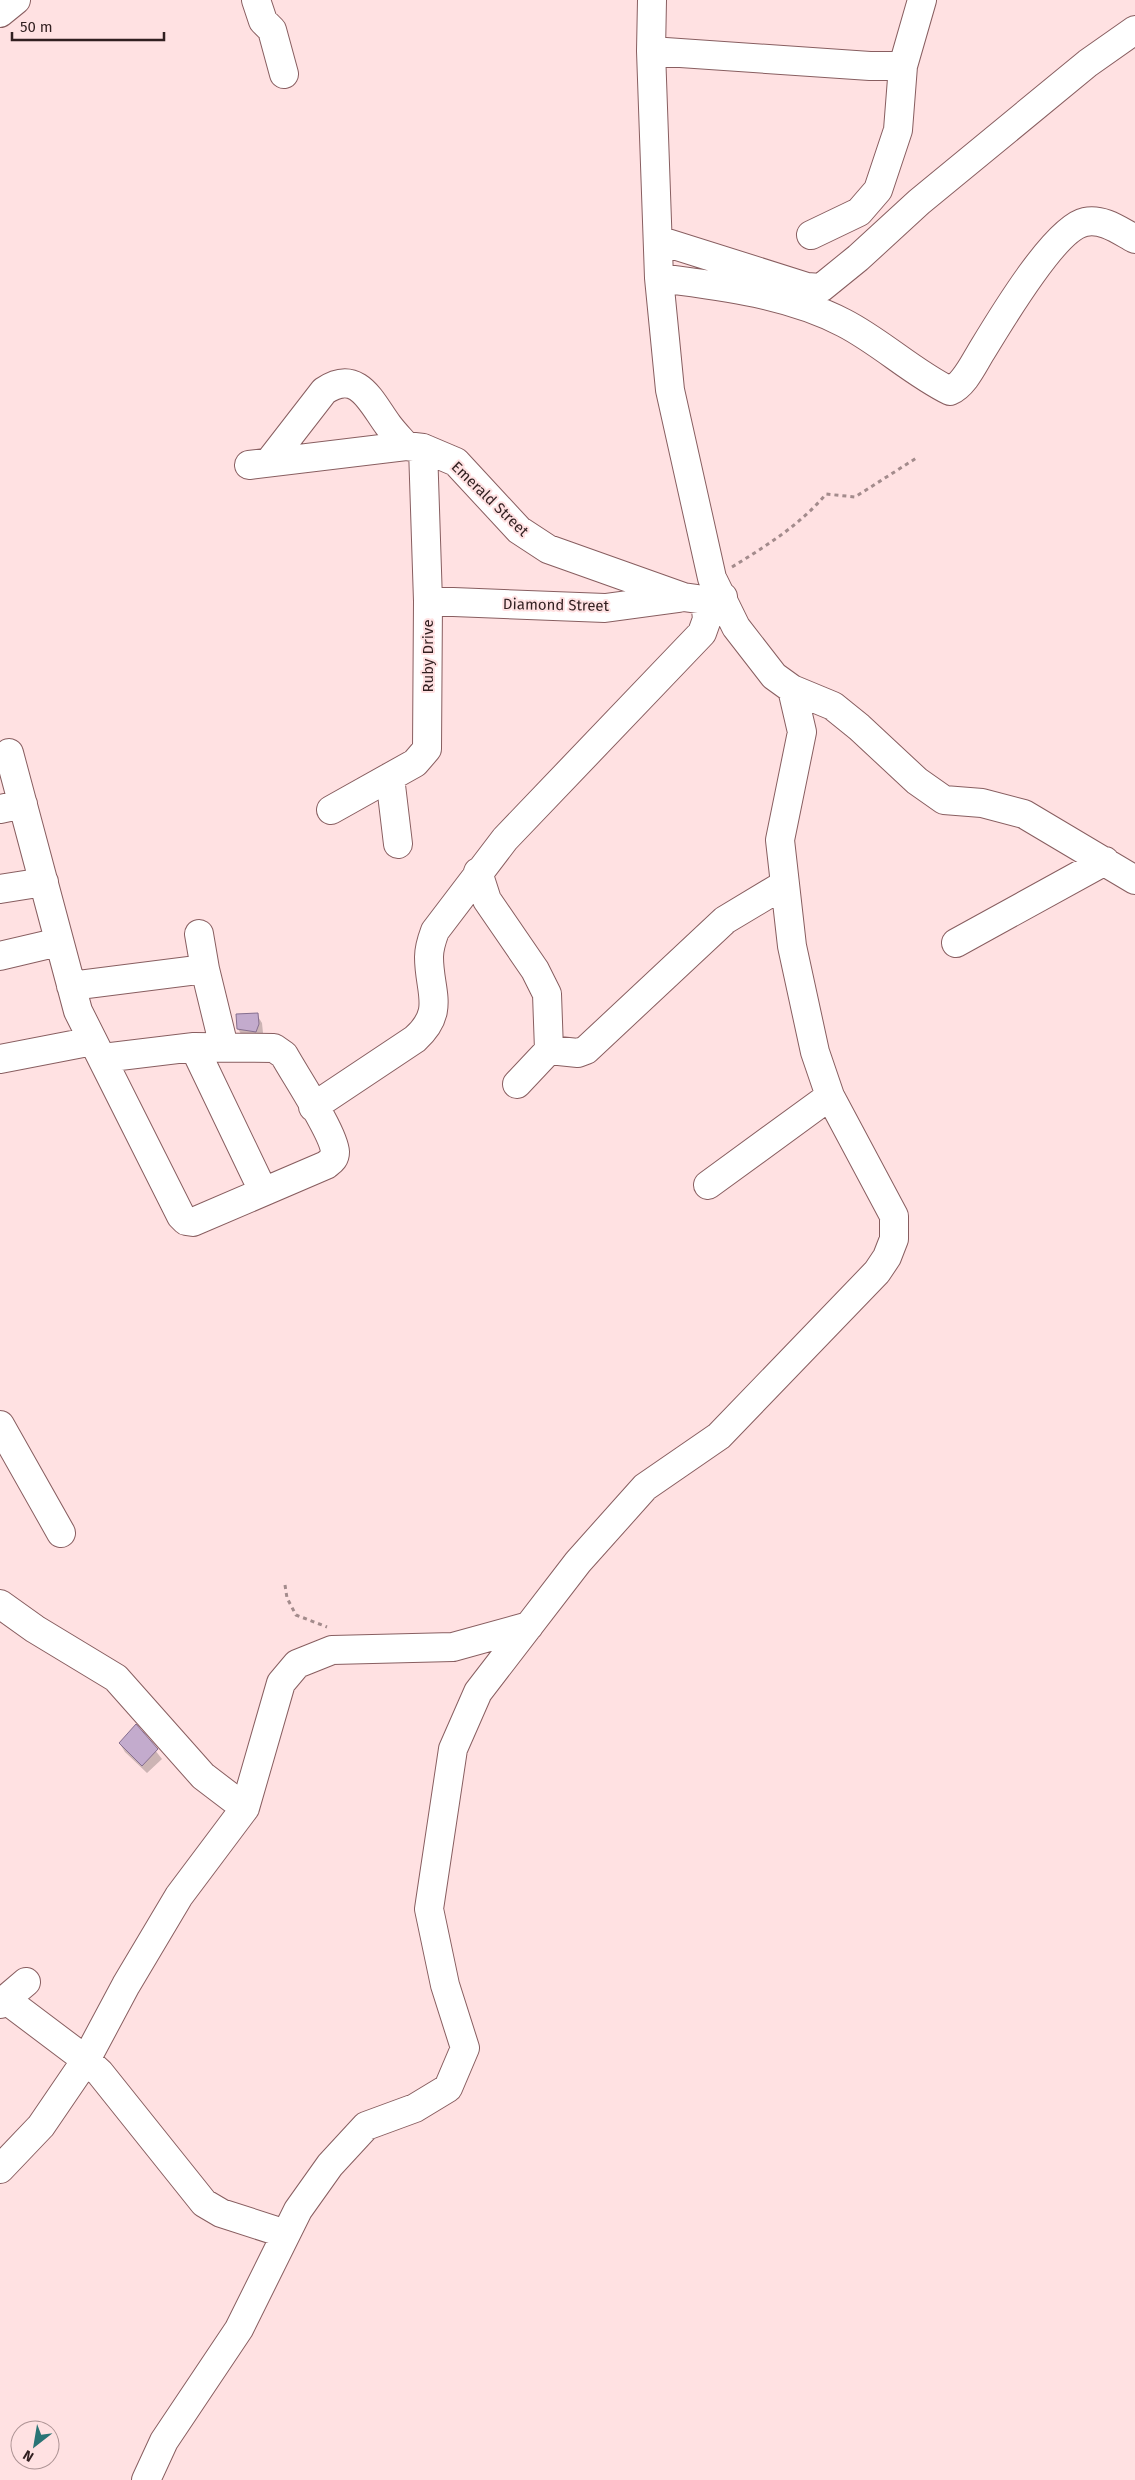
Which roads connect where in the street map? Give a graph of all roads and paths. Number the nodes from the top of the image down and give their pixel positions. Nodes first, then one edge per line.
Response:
1 (16, 0) edge
2 (256, 0) edge
3 (652, 0) edge
4 (922, 0) edge
5 (0, 13) edge
6 (1135, 30) edge
7 (651, 51) junction
8 (902, 66) junction
9 (284, 74) dead end
10 (811, 235) dead end
11 (1135, 239) edge
12 (658, 240) junction
13 (659, 278) junction
14 (414, 447) junction
15 (918, 458) dead end
16 (706, 593) junction
17 (428, 601) junction
18 (792, 689) junction
19 (9, 753) dead end
20 (390, 777) junction
21 (12, 806) edge
22 (331, 810) dead end
23 (398, 844) dead end
24 (1105, 861) junction
25 (478, 872) junction
26 (1135, 880) edge
27 (44, 882) junction
28 (785, 884) junction
29 (0, 889) edge
30 (199, 934) dead end
31 (59, 942) junction
32 (956, 943) dead end
33 (0, 956) edge
34 (205, 969) junction
35 (71, 986) junction
36 (194, 1047) junction
37 (224, 1048) junction
38 (98, 1050) junction
39 (549, 1050) junction
40 (0, 1059) edge
41 (517, 1084) dead end
42 (830, 1096) junction
43 (313, 1107) junction
44 (708, 1185) dead end
45 (263, 1191) junction
46 (0, 1424) edge
47 (61, 1534) dead end
48 (286, 1585) dead end
49 (0, 1604) edge
50 (529, 1626) junction
51 (330, 1628) dead end
52 (245, 1808) junction
53 (26, 1982) dead end
54 (2, 2002) edge
55 (86, 2060) junction
56 (0, 2169) edge
57 (286, 2234) junction
58 (146, 2480) edge

1 - 5 street
2 - 9 street
3 - 7 street
4 - 8 street
6 - 12 street
7 - 8 street
7 - 12 street
8 - 10 street
11 - 13 street
12 - 13 street
13 - 16 street
14 - 14 street, Emerald Street
14 - 16 street, Emerald Street
14 - 17 street, Ruby Drive
15 - 16 path
16 - 17 street, Diamond Street
16 - 18 street
16 - 25 street
17 - 20 street, Ruby Drive
18 - 24 street
18 - 28 street
19 - 21 street
20 - 22 street, Ruby Drive
20 - 23 street
21 - 27 street
24 - 26 street
24 - 32 street
25 - 39 street
25 - 43 street
27 - 29 street
27 - 31 street
28 - 39 street
28 - 42 street
30 - 34 street
31 - 33 street
31 - 35 street
34 - 35 street
34 - 37 street
35 - 38 street
36 - 37 street
36 - 38 street
36 - 45 street
37 - 43 street
38 - 40 street
38 - 45 street
39 - 41 street
42 - 44 street
42 - 50 street
43 - 45 street
46 - 47 street
48 - 51 path
49 - 52 street
50 - 52 street
50 - 57 street
52 - 55 street
53 - 54 street
54 - 55 street
55 - 56 street
55 - 57 street
57 - 58 street

